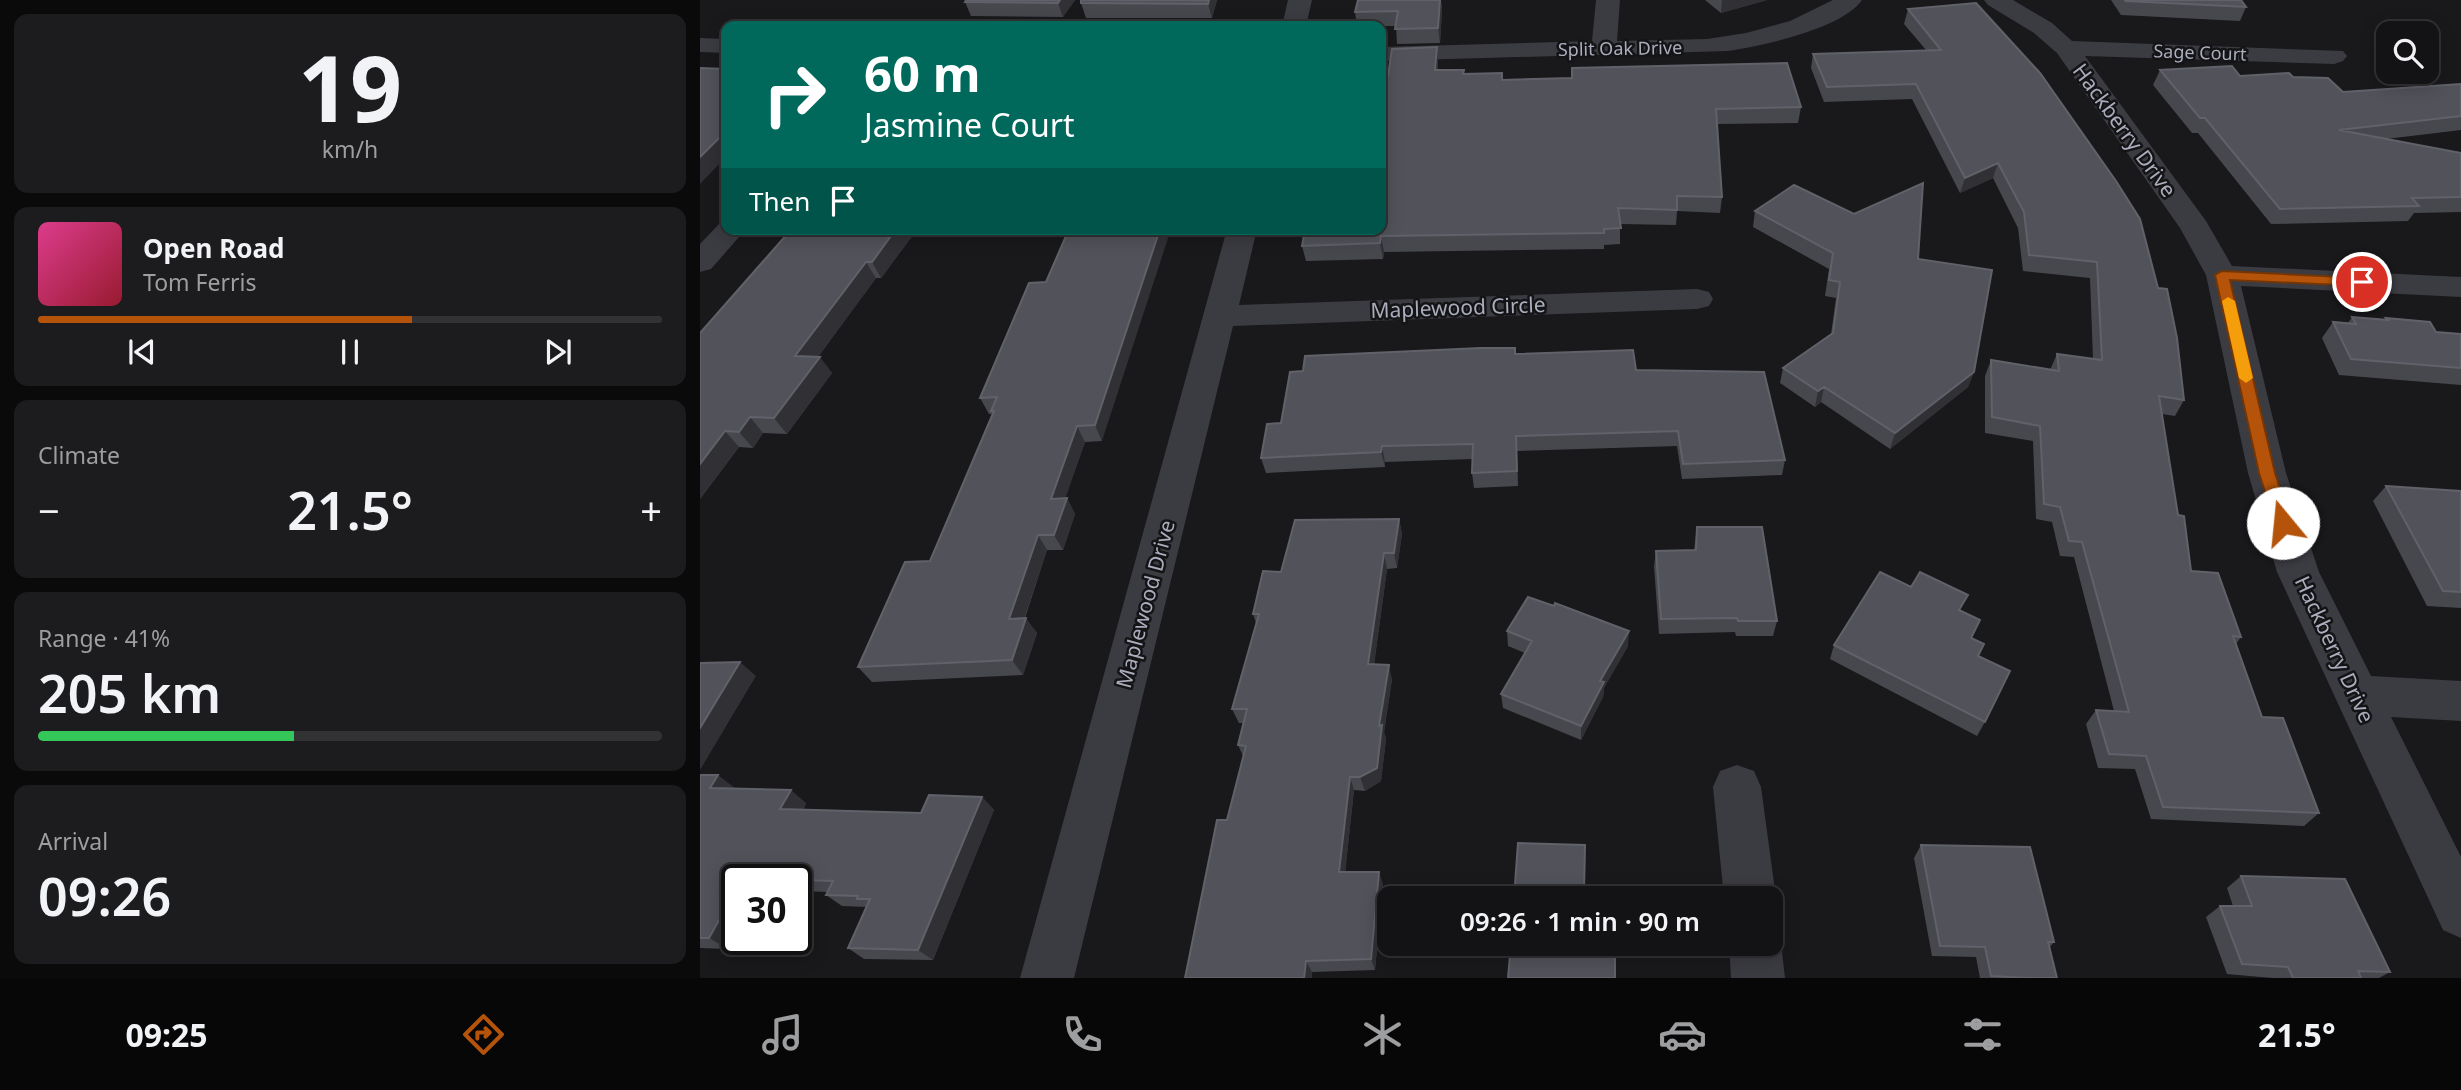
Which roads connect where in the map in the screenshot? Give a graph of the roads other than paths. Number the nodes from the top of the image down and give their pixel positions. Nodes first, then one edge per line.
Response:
1 (1300, 0) edge
2 (1608, 0) edge
3 (1850, 0) edge
4 (1996, 0) edge
5 (1295, 21) edge
6 (700, 46) edge
7 (721, 46) edge
8 (2066, 48) junction
9 (1604, 49) junction
10 (1386, 54) edge
11 (2334, 56) dead end
12 (725, 235) edge
13 (1240, 235) edge
14 (700, 262) edge
15 (2222, 275) junction
16 (2461, 287) edge
17 (1697, 299) dead end
18 (1220, 316) junction
19 (2356, 695) junction
20 (2461, 701) edge
21 (1737, 787) dead end
22 (1749, 886) edge
23 (2461, 912) edge
24 (1756, 956) edge
25 (1047, 978) edge
26 (1758, 978) edge

1 - 5 street
2 - 9 street
3 - 9 street, Split Oak Drive
4 - 8 street, Hackberry Drive
6 - 7 street
8 - 11 street, Sage Court
8 - 15 street, Hackberry Drive
9 - 10 street, Split Oak Drive
12 - 14 street
13 - 18 street, Maplewood Drive
15 - 16 street
15 - 19 street, Hackberry Drive
17 - 18 street, Maplewood Circle
18 - 25 street, Maplewood Drive
19 - 20 street
19 - 23 street, Hackberry Drive
21 - 22 street
24 - 26 street

